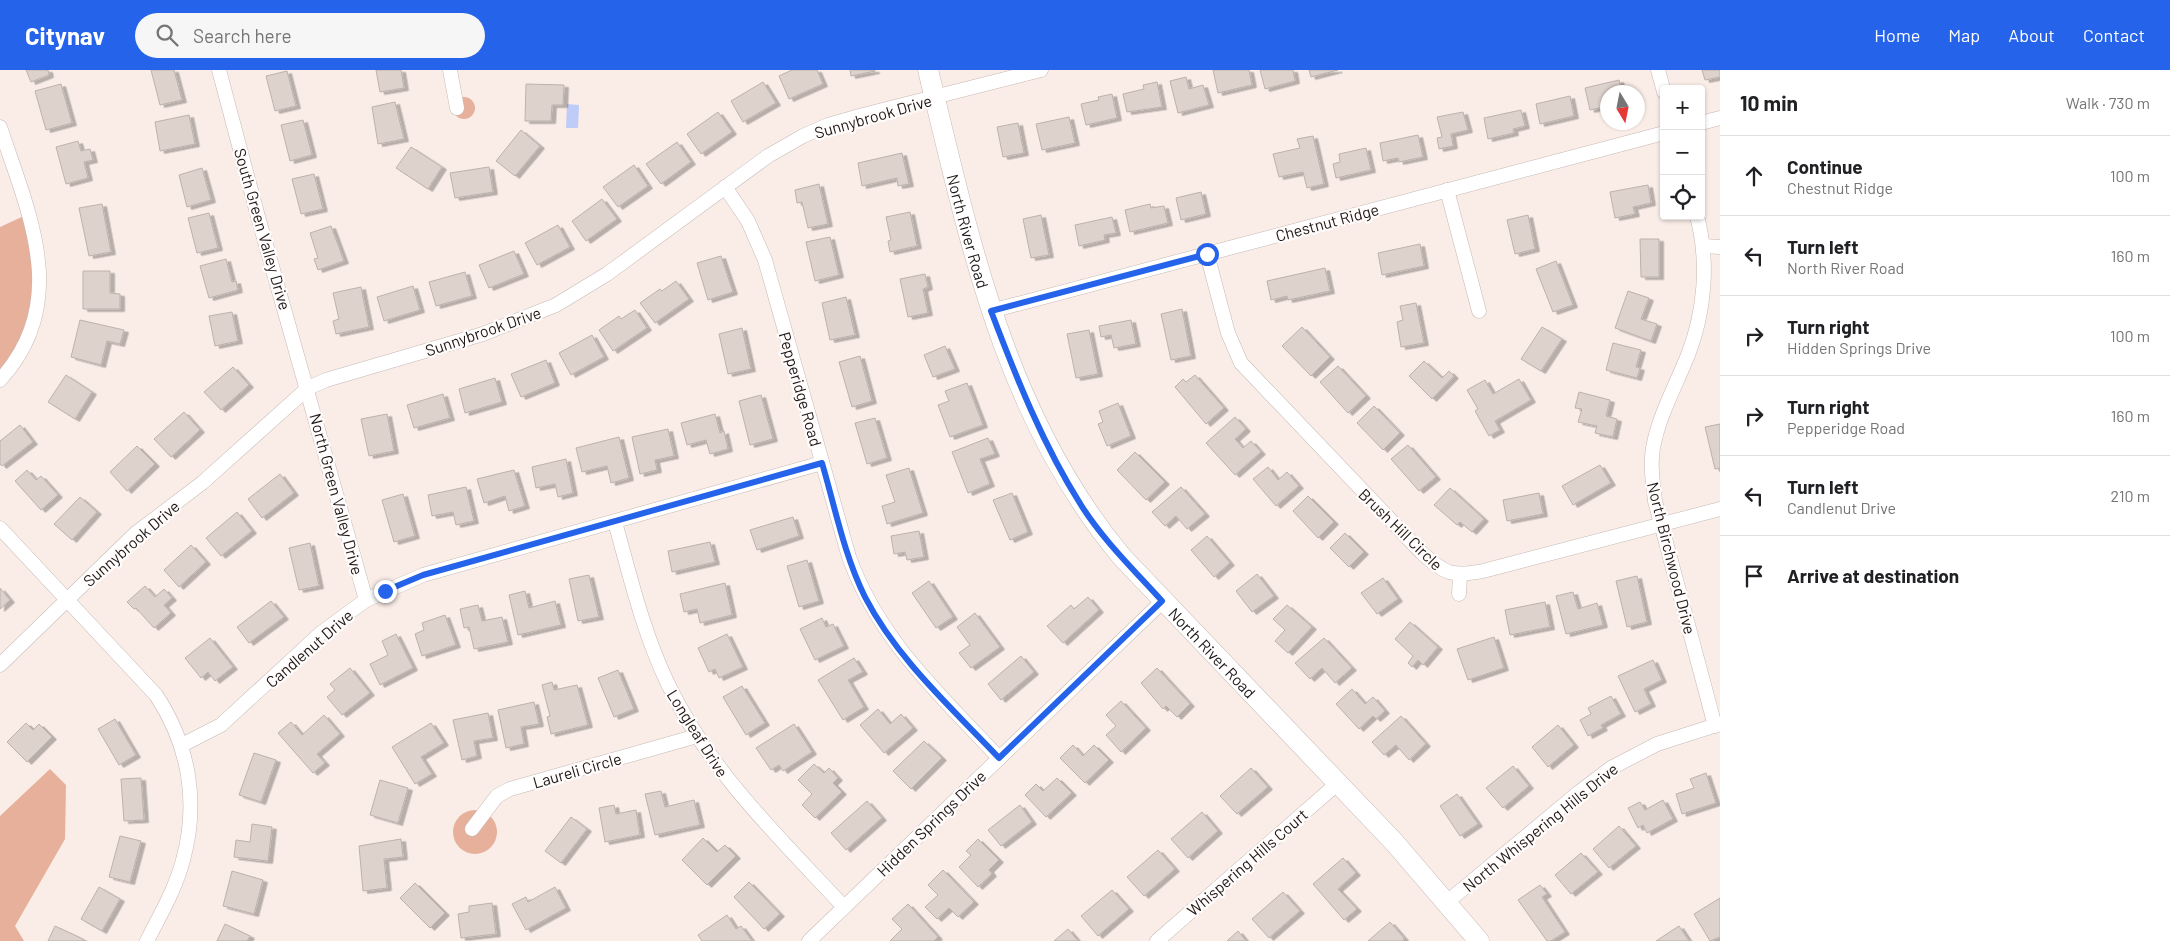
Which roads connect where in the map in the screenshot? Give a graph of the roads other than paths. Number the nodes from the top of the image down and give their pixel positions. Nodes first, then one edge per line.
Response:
1 (219, 70) edge
2 (450, 70) edge
3 (928, 70) edge
4 (1041, 70) edge
5 (1658, 70) edge
6 (1662, 85) edge
7 (935, 98) junction
8 (457, 108) dead end
9 (1720, 118) edge
10 (1705, 122) edge
11 (0, 127) edge
12 (1660, 134) edge
13 (725, 187) junction
14 (1447, 190) junction
15 (1698, 220) edge
16 (1704, 246) junction
17 (1720, 247) edge
18 (1207, 254) junction
19 (991, 311) junction
20 (1479, 311) dead end
21 (0, 380) edge
22 (308, 388) junction
23 (822, 463) junction
24 (1720, 509) edge
25 (615, 522) junction
26 (1662, 524) junction
27 (0, 528) edge
28 (1460, 576) junction
29 (1459, 594) dead end
30 (68, 600) junction
31 (366, 600) junction
32 (1162, 601) junction
33 (0, 665) edge
34 (1718, 725) edge
35 (697, 736) junction
36 (182, 746) junction
37 (999, 758) junction
38 (1338, 783) junction
39 (472, 829) dead end
40 (1446, 903) junction
41 (844, 907) junction
42 (147, 941) edge
43 (808, 941) edge
44 (1157, 941) edge
45 (1478, 941) edge

1 - 22 street, South Green Valley Drive
2 - 8 street
3 - 7 street, North River Road
4 - 7 street, Sunnybrook Drive
5 - 6 street
7 - 13 street, Sunnybrook Drive
7 - 19 street, North River Road
9 - 10 street
11 - 21 street
12 - 14 street, Chestnut Ridge
13 - 22 street, Sunnybrook Drive
13 - 23 street, Pepperidge Road
14 - 18 street, Chestnut Ridge
14 - 20 street
15 - 16 street, North Birchwood Drive
16 - 17 street
16 - 26 street, North Birchwood Drive
18 - 19 street, Chestnut Ridge
18 - 28 street, Brush Hill Circle
19 - 32 street, North River Road
22 - 30 street, Sunnybrook Drive
22 - 31 street, North Green Valley Drive
23 - 25 street, Candlenut Drive
23 - 37 street, Pepperidge Road
24 - 26 street, Brush Hill Circle
25 - 31 street, Candlenut Drive
25 - 35 street, Longleaf Drive
26 - 28 street, Brush Hill Circle
26 - 34 street, North Birchwood Drive
27 - 30 street
28 - 29 street
30 - 33 street, Sunnybrook Drive
30 - 36 street
31 - 36 street, Candlenut Drive
32 - 37 street, Hidden Springs Drive
32 - 38 street, North River Road
34 - 40 street, North Whispering Hills Drive
35 - 39 street, Laureli Circle
35 - 41 street, Longleaf Drive
36 - 42 street
37 - 41 street, Hidden Springs Drive
38 - 40 street, North River Road
38 - 44 street, Whispering Hills Court
40 - 45 street, North River Road
41 - 43 street, Hidden Springs Drive

